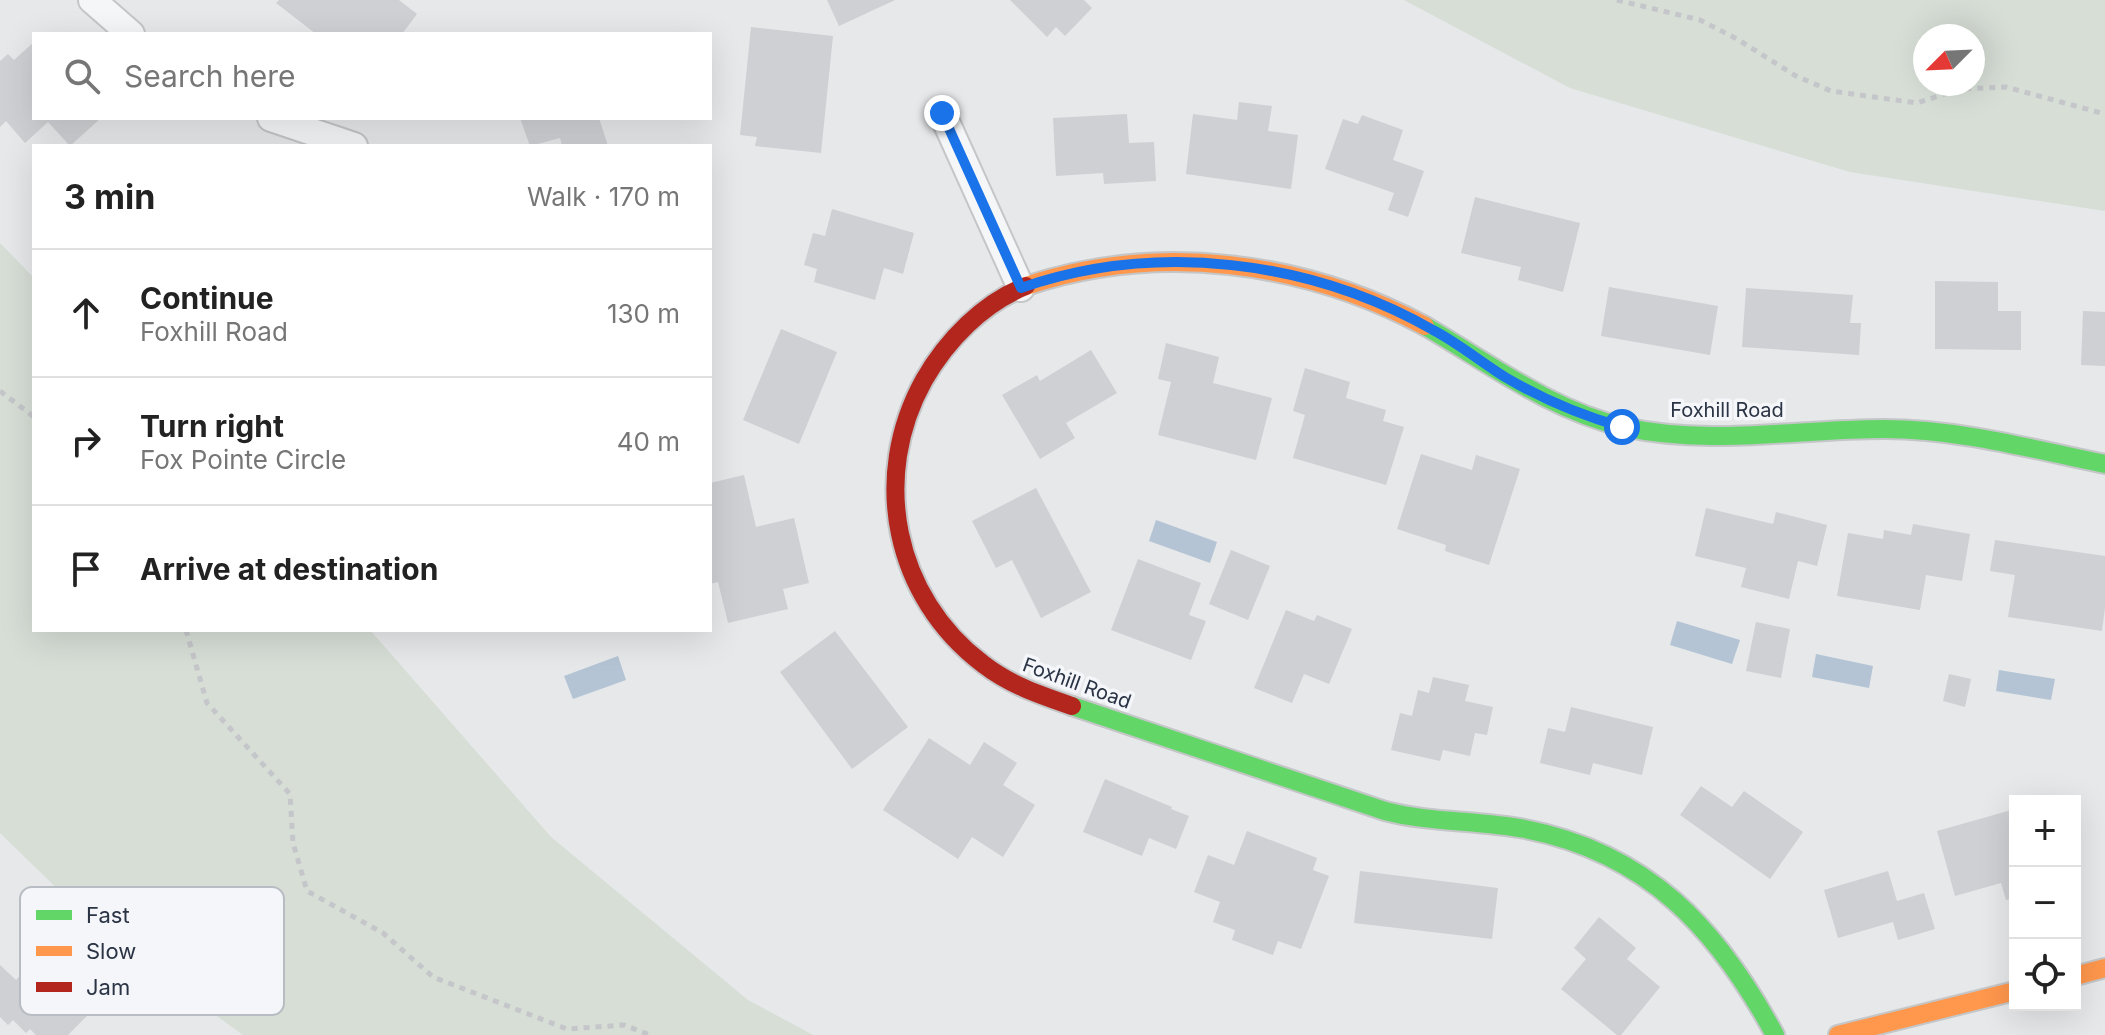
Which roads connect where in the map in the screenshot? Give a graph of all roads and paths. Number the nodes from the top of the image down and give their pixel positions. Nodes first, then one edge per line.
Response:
1 (92, 0) edge
2 (1617, 0) edge
3 (129, 32) edge
4 (942, 113) dead end
5 (2105, 114) edge
6 (277, 120) edge
7 (348, 144) edge
8 (1021, 288) junction
9 (0, 391) edge
10 (32, 415) edge
11 (2105, 464) edge
12 (187, 632) edge
13 (2105, 968) edge
14 (2081, 974) edge
15 (2009, 992) edge
16 (650, 1035) edge
17 (1775, 1035) edge
18 (1838, 1035) edge

1 - 3 street
2 - 5 path
4 - 8 street
6 - 7 street
8 - 11 street, Foxhill Road
8 - 17 street, Foxhill Road
9 - 10 path
12 - 16 path
13 - 14 street
15 - 18 street

